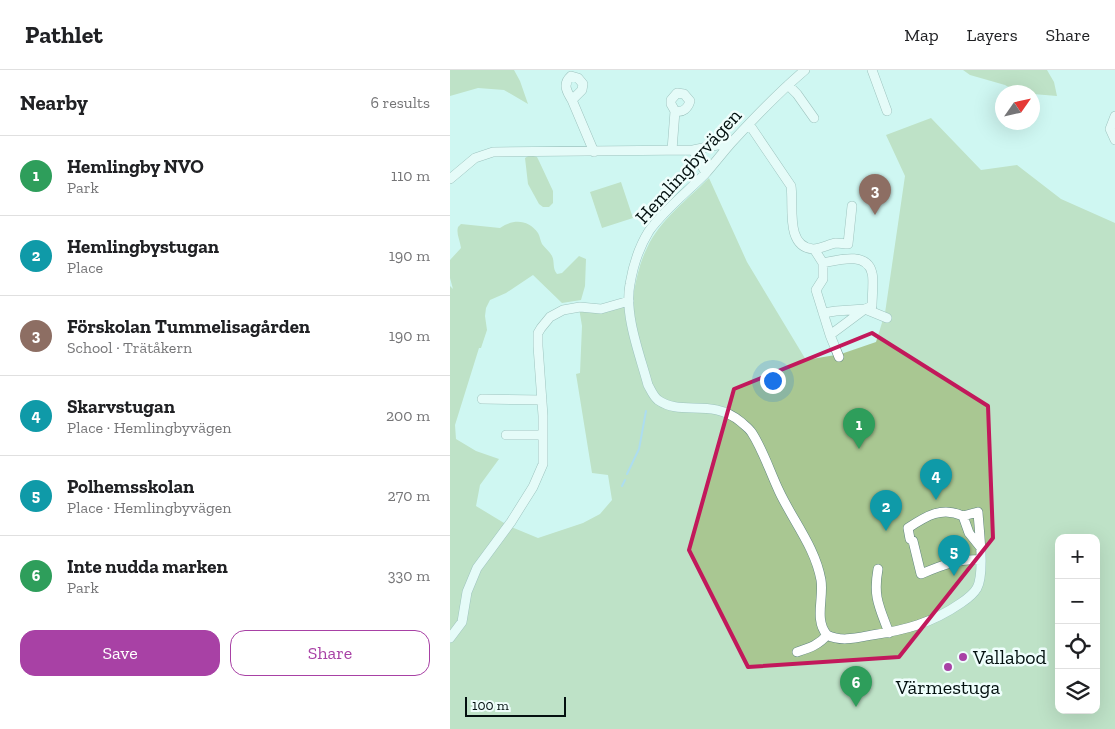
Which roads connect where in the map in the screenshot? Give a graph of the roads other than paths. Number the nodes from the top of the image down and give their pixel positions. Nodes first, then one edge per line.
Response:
1 (805, 70) edge
2 (872, 70) edge
3 (794, 73) edge
4 (788, 85) junction
5 (572, 100) dead end
6 (675, 111) dead end
7 (887, 111) dead end
8 (1115, 116) edge
9 (814, 118) dead end
10 (749, 124) junction
11 (1115, 140) edge
12 (732, 142) junction
13 (672, 150) junction
14 (693, 150) junction
15 (594, 152) junction
16 (706, 173) junction
17 (450, 179) edge
18 (852, 206) dead end
19 (814, 249) junction
20 (823, 263) junction
21 (628, 301) junction
22 (865, 309) junction
23 (823, 314) junction
24 (887, 318) dead end
25 (830, 335) junction
26 (839, 357) dead end
27 (482, 399) dead end
28 (542, 400) junction
29 (506, 435) dead end
30 (543, 435) junction
31 (963, 516) junction
32 (981, 548) junction
33 (981, 560) junction
34 (878, 569) dead end
35 (889, 632) junction
36 (827, 635) junction
37 (450, 638) edge
38 (797, 652) dead end

1 - 3 street, Hemlingbyvägen
2 - 7 street
3 - 4 street, Hemlingbyvägen
4 - 9 street
4 - 10 street, Hemlingbyvägen
5 - 15 street
6 - 13 street
8 - 11 street
10 - 12 street, Hemlingbyvägen
10 - 19 street
12 - 14 street
12 - 16 street, Hemlingbyvägen
13 - 14 street
13 - 15 street
14 - 16 street
15 - 17 street
16 - 21 street, Hemlingbyvägen
18 - 19 street
19 - 20 street
20 - 22 street
20 - 23 street
21 - 28 street
21 - 36 street, Hemlingbyvägen
22 - 23 street
22 - 24 street
22 - 25 street
23 - 25 street
25 - 26 street
27 - 28 street
28 - 30 street
29 - 30 street
30 - 37 street
31 - 32 street
31 - 32 street
31 - 33 street
32 - 33 street
33 - 35 street
34 - 35 street
35 - 36 street
36 - 38 street

